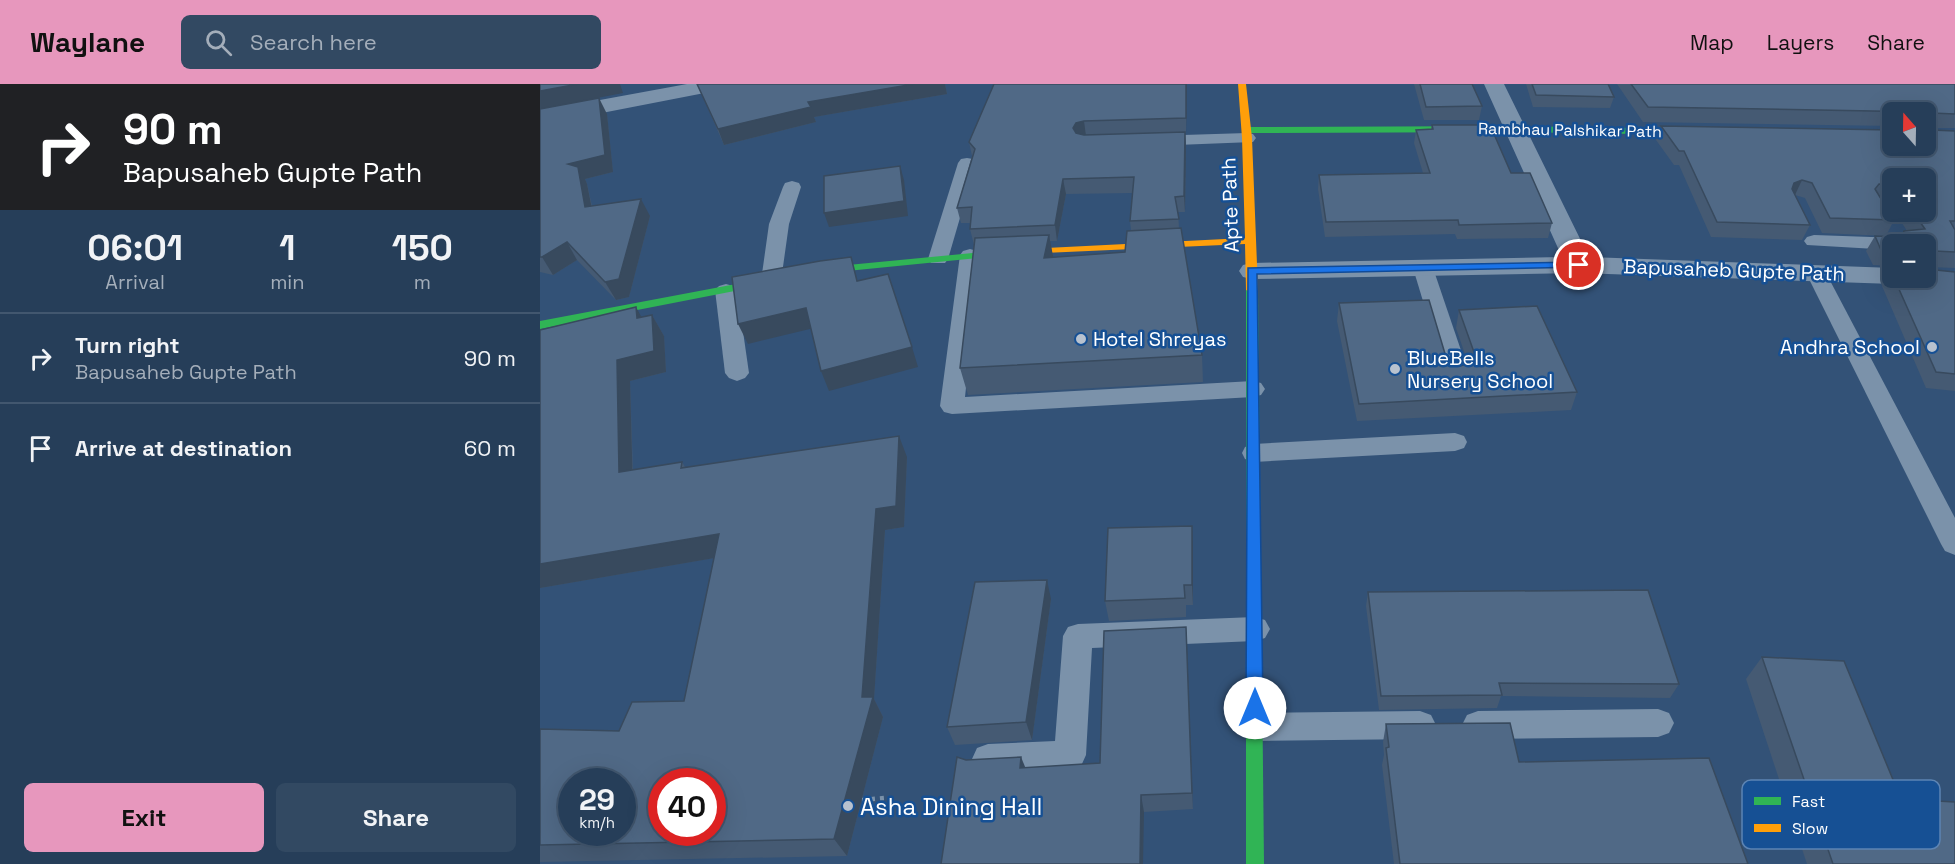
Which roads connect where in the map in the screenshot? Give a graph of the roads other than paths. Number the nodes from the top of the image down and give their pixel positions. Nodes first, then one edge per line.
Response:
1 (720, 84) edge
2 (1242, 84) edge
3 (1494, 84) edge
4 (540, 118) edge
5 (1515, 129) junction
6 (1716, 132) edge
7 (1247, 134) junction
8 (1132, 141) edge
9 (967, 164) edge
10 (792, 188) dead end
11 (1805, 222) edge
12 (1891, 225) edge
13 (1896, 234) edge
14 (1250, 241) junction
15 (1815, 241) junction
16 (1882, 243) edge
17 (970, 255) junction
18 (938, 259) junction
19 (1579, 265) junction
20 (1423, 268) junction
21 (1252, 271) junction
22 (1823, 274) junction
23 (1882, 276) edge
24 (771, 281) junction
25 (726, 290) junction
26 (540, 325) edge
27 (737, 374) dead end
28 (1457, 374) edge
29 (1253, 389) junction
30 (1455, 442) dead end
31 (1254, 453) junction
32 (1955, 544) edge
33 (1255, 629) junction
34 (1658, 723) dead end
35 (1255, 727) junction
36 (974, 760) edge
37 (1256, 864) edge

1 - 4 street
2 - 7 street, Apte Path
3 - 5 street
5 - 6 street, Rambhau Palshikar Path
5 - 7 street, Rambhau Palshikar Path
5 - 19 street
7 - 8 lane
7 - 14 street, Apte Path
9 - 18 lane
10 - 24 lane
11 - 15 lane
12 - 13 lane
14 - 17 street
14 - 21 street, Apte Path
15 - 16 lane
15 - 22 lane
17 - 18 street
17 - 29 lane
18 - 24 street
19 - 20 street, Bapusaheb Gupte Path
19 - 22 street, Bapusaheb Gupte Path
20 - 21 street, Bapusaheb Gupte Path
20 - 28 lane
21 - 29 street, Apte Path
22 - 23 street, Bapusaheb Gupte Path
22 - 32 lane
24 - 25 street
25 - 26 street
25 - 27 lane
29 - 31 street, Apte Path
30 - 31 lane
31 - 33 street, Apte Path
33 - 35 street, Apte Path
33 - 36 lane
34 - 35 lane
35 - 37 street, Apte Path

